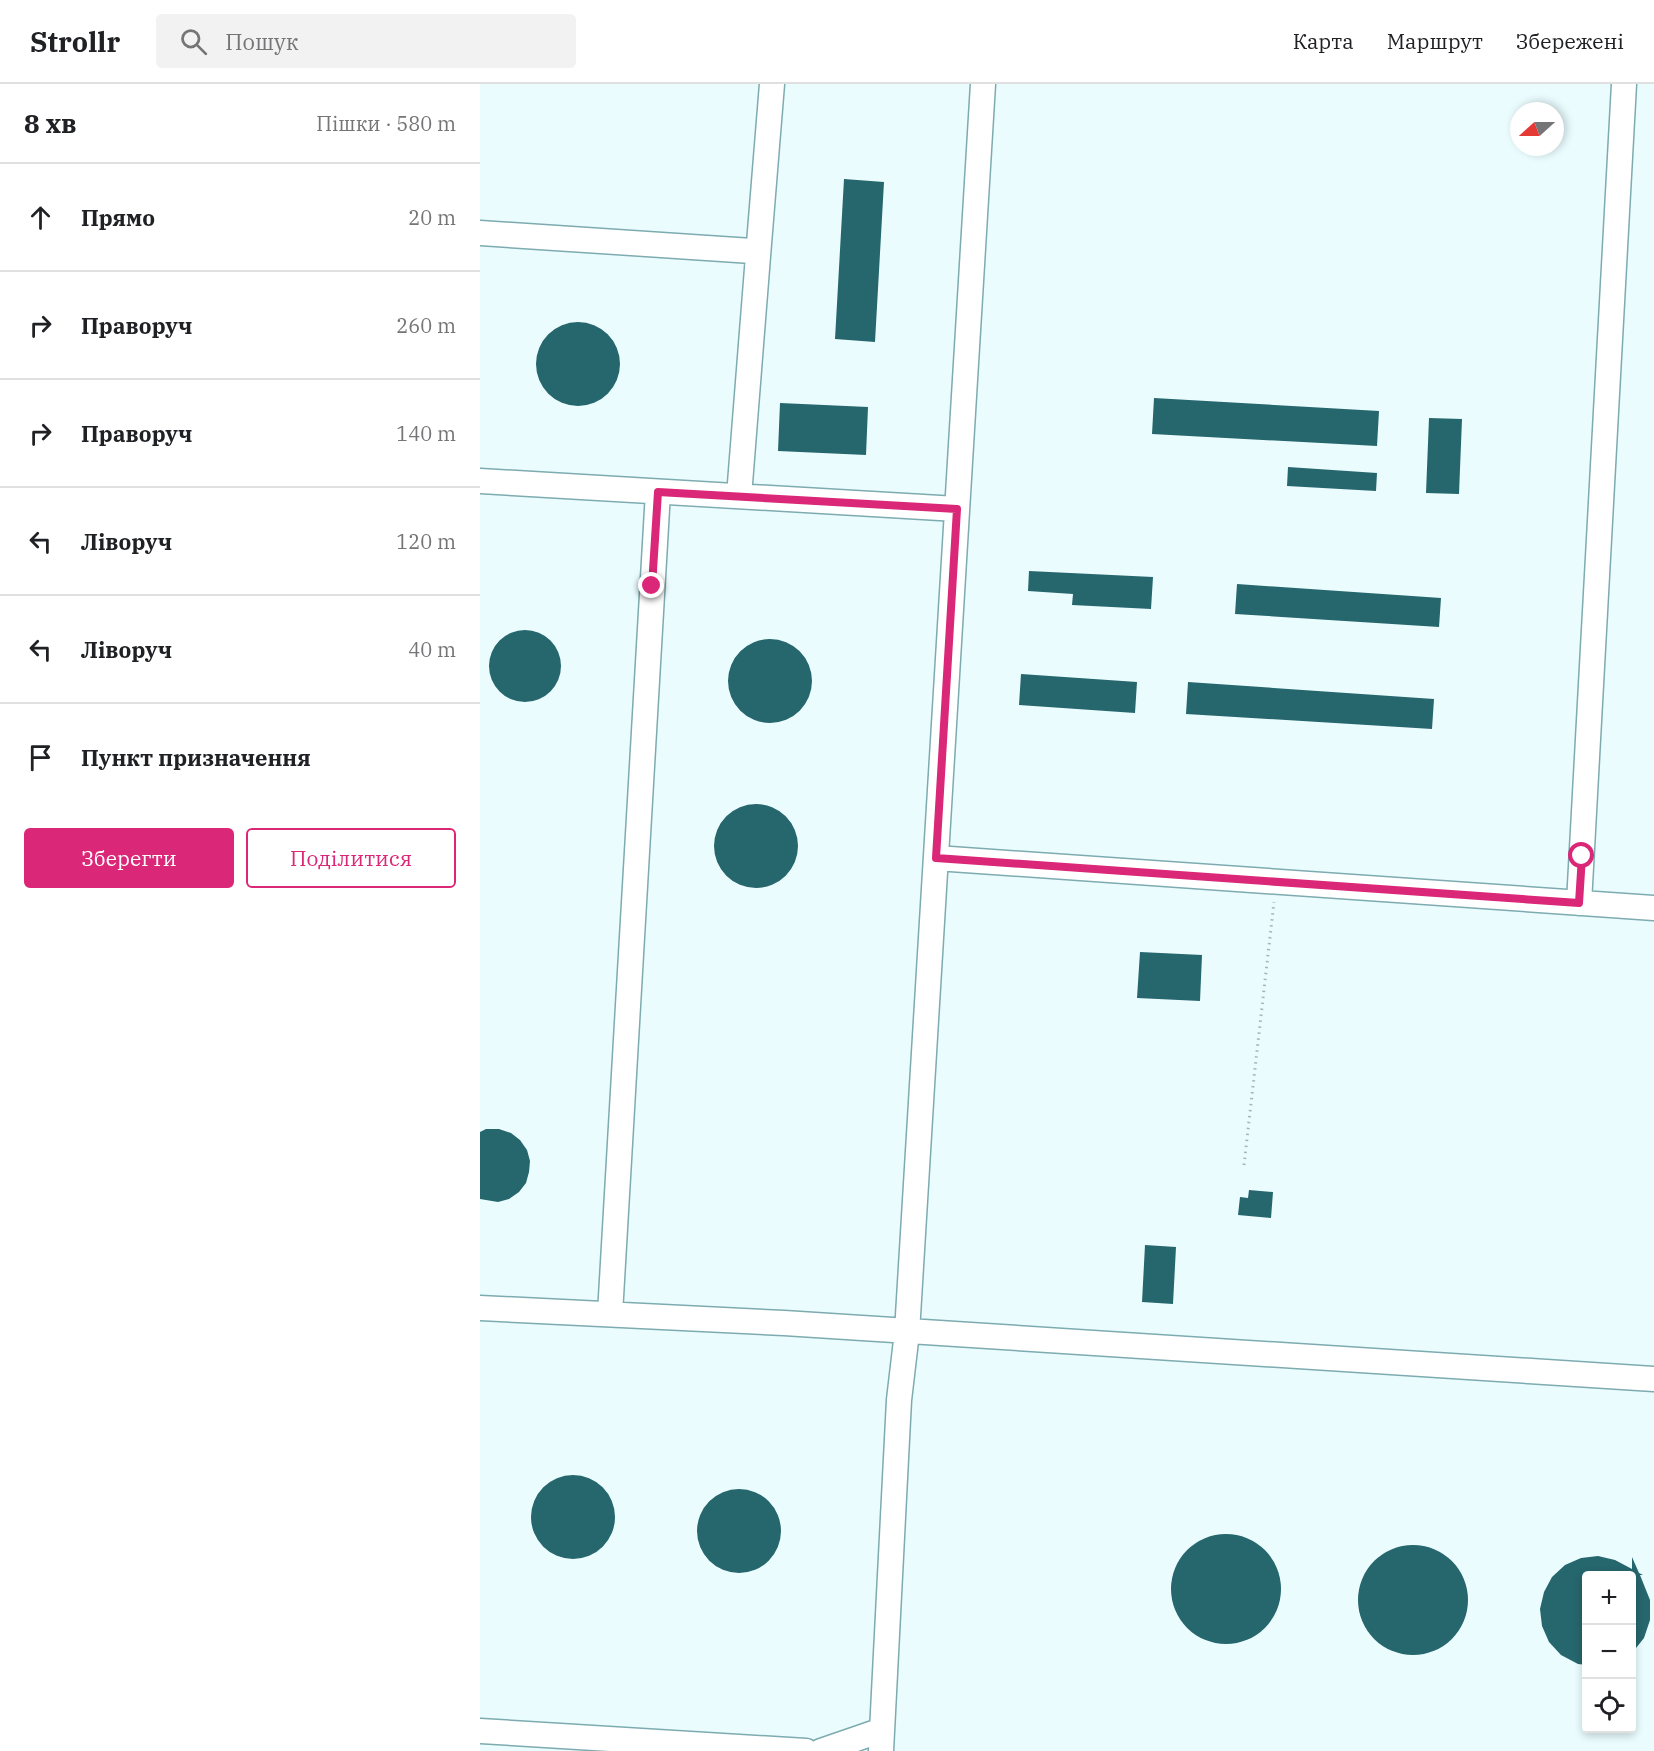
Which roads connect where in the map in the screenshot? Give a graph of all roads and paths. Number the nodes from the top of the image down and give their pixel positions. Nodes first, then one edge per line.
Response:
1 (772, 84) edge
2 (983, 84) edge
3 (1624, 84) edge
4 (480, 233) edge
5 (758, 256) junction
6 (480, 481) edge
7 (658, 492) junction
8 (739, 496) junction
9 (957, 509) junction
10 (936, 858) junction
11 (1276, 882) junction
12 (1579, 903) junction
13 (1654, 908) edge
14 (1244, 1165) dead end
15 (480, 1308) edge
16 (610, 1314) junction
17 (908, 1332) junction
18 (1654, 1379) edge
19 (480, 1731) edge
20 (882, 1741) edge
21 (806, 1751) edge
22 (821, 1751) edge

1 - 5 lane
2 - 9 lane
3 - 12 lane
4 - 5 lane
5 - 8 lane
6 - 7 lane
7 - 8 lane
7 - 16 lane
8 - 9 lane
9 - 10 lane
10 - 11 lane
10 - 17 lane
11 - 12 lane
11 - 14 path
12 - 13 lane
15 - 16 lane
16 - 17 lane
17 - 18 lane
17 - 20 lane
19 - 21 lane
20 - 22 lane

